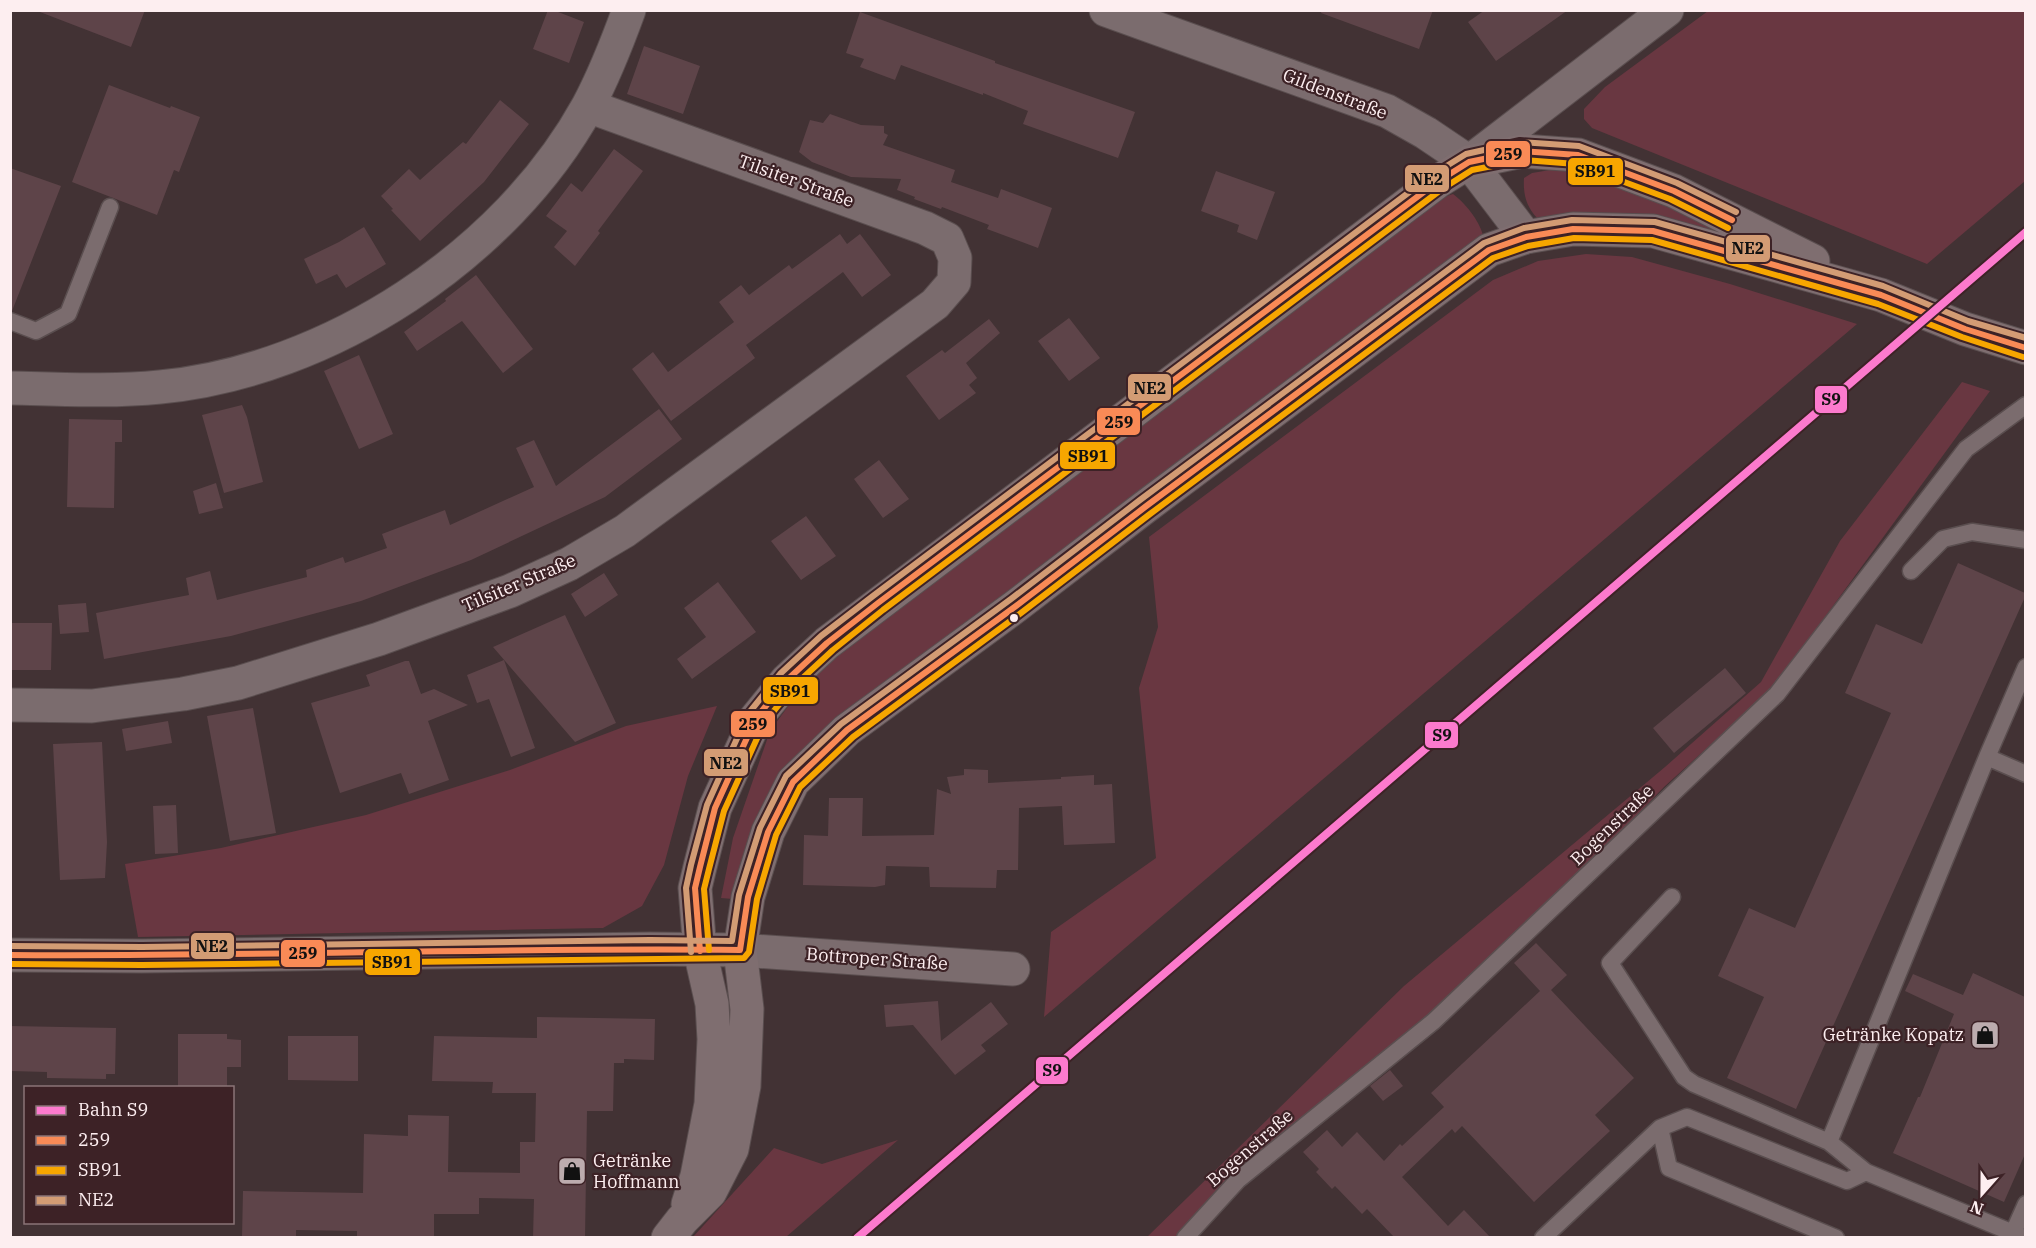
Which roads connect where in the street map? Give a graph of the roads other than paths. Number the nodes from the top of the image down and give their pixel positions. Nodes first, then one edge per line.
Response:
1 (629, 10) edge
2 (1106, 10) edge
3 (1667, 10) edge
4 (588, 106) junction
5 (1469, 162) junction
6 (111, 207) dead end
7 (1526, 237) junction
8 (1881, 295) junction
9 (10, 321) edge
10 (2025, 348) edge
11 (10, 388) edge
12 (2025, 405) edge
13 (2025, 540) edge
14 (1911, 571) dead end
15 (2025, 668) edge
16 (10, 705) edge
17 (1987, 757) junction
18 (2025, 774) edge
19 (1672, 897) dead end
20 (740, 950) junction
21 (700, 951) junction
22 (10, 956) edge
23 (1013, 969) dead end
24 (1659, 1128) junction
25 (1829, 1142) junction
26 (1866, 1172) junction
27 (2025, 1204) edge
28 (675, 1228) edge
29 (2018, 1235) edge
30 (1185, 1238) edge
31 (1543, 1238) edge
32 (1836, 1238) edge

1 - 4 street
2 - 5 street, Gildenstraße
3 - 5 street
4 - 11 street
4 - 16 street, Tilsiter Straße
5 - 7 street, Gildenstraße
5 - 8 main road
5 - 21 main road
6 - 9 lane
7 - 8 main road
7 - 20 main road
8 - 10 main road
12 - 30 lane, Bogenstraße
13 - 14 lane
15 - 17 lane
17 - 18 lane
17 - 25 lane
19 - 25 lane
20 - 21 street, Bottroper Straße
20 - 23 street, Bottroper Straße
20 - 28 main road
21 - 22 street, Bottroper Straße
21 - 28 main road
24 - 26 lane
24 - 31 lane
24 - 32 lane
25 - 26 lane
26 - 29 lane
27 - 29 lane

